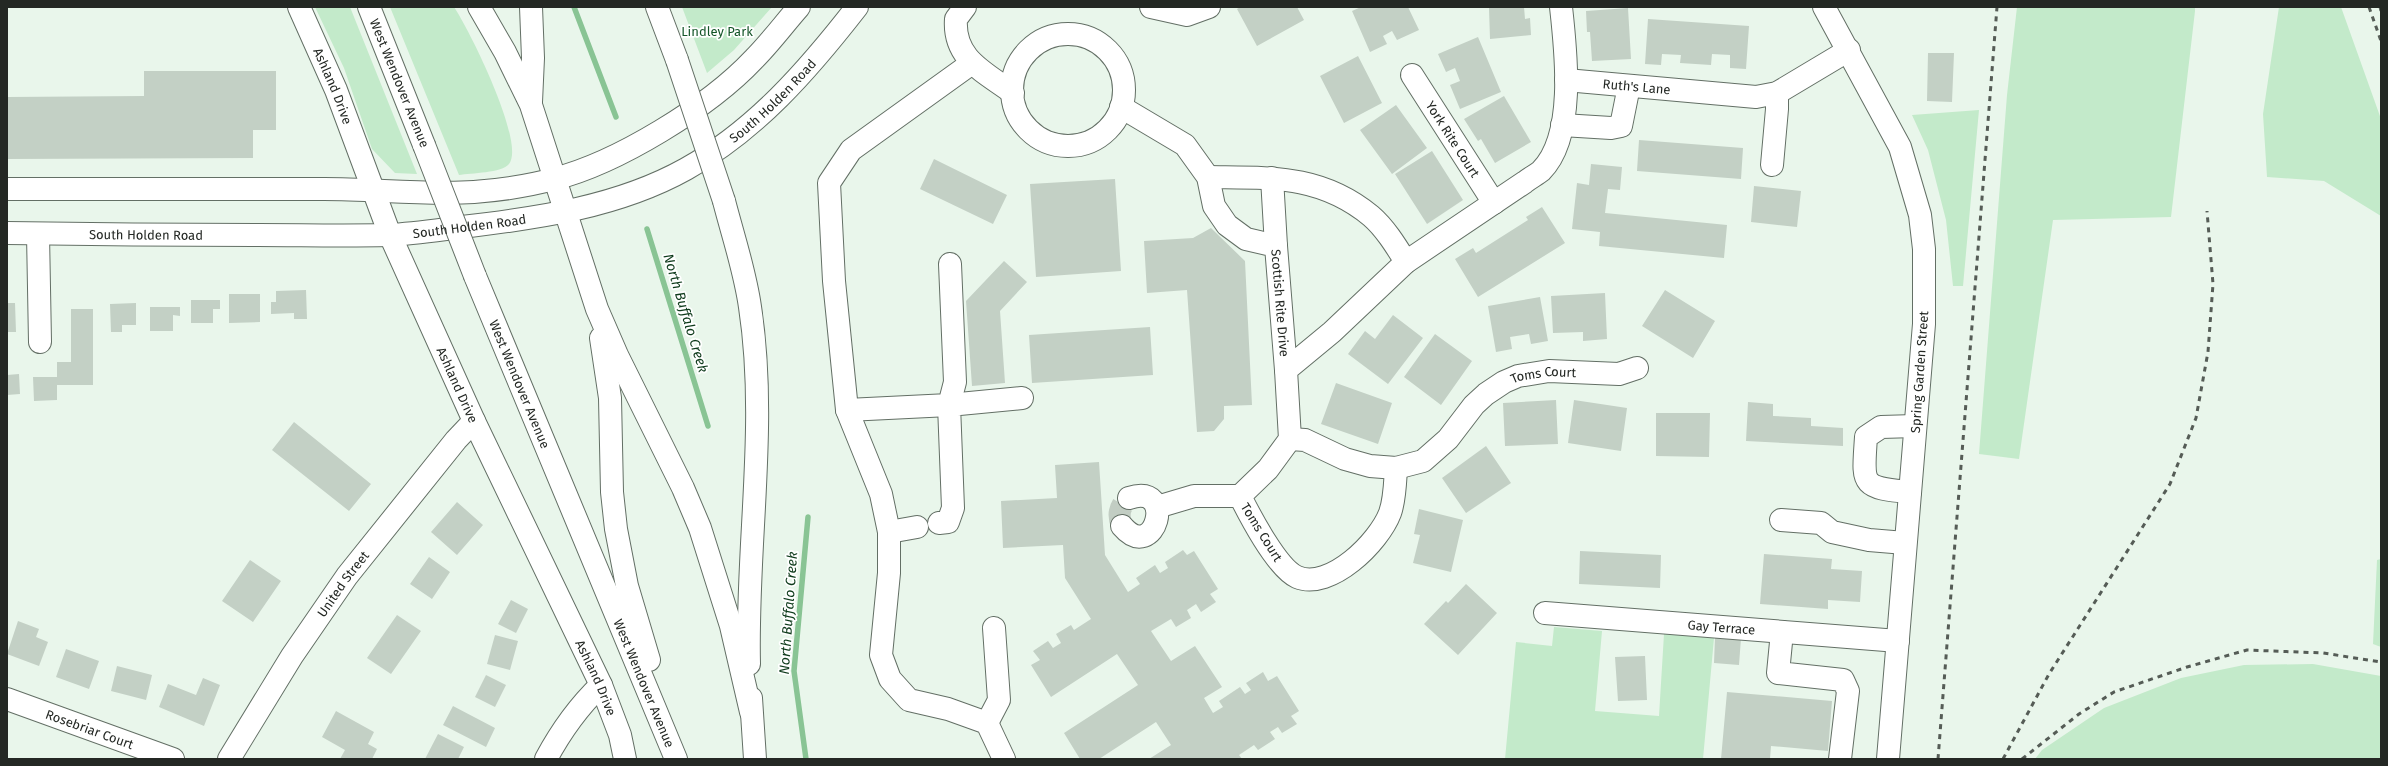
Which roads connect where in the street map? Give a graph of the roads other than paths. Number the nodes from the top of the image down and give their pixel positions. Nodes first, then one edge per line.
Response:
1 (299, 7) edge
2 (369, 7) edge
3 (479, 7) edge
4 (531, 7) edge
5 (657, 7) edge
6 (799, 7) edge
7 (857, 7) edge
8 (965, 7) edge
9 (1151, 7) edge
10 (1209, 7) edge
11 (1561, 7) edge
12 (1824, 7) edge
13 (1848, 50) junction
14 (972, 62) junction
15 (1412, 75) dead end
16 (1566, 80) junction
17 (1629, 86) junction
18 (1013, 93) junction
19 (1777, 93) junction
20 (531, 105) junction
21 (1121, 107) junction
22 (1562, 125) junction
23 (1772, 165) dead end
24 (1208, 177) junction
25 (1272, 178) junction
26 (555, 179) junction
27 (7, 189) edge
28 (372, 190) junction
29 (1494, 203) junction
30 (565, 212) junction
31 (7, 233) edge
32 (38, 234) junction
33 (390, 235) junction
34 (1276, 246) junction
35 (1406, 262) junction
36 (950, 264) dead end
37 (597, 309) junction
38 (40, 342) dead end
39 (1637, 368) dead end
40 (1286, 370) junction
41 (1022, 398) dead end
42 (949, 405) junction
43 (847, 410) junction
44 (474, 421) junction
45 (1915, 426) junction
46 (1290, 439) junction
47 (1396, 468) junction
48 (1910, 492) junction
49 (1240, 496) junction
50 (1129, 498) dead end
51 (1157, 507) junction
52 (1781, 520) dead end
53 (939, 524) dead end
54 (1122, 526) dead end
55 (917, 527) dead end
56 (889, 532) junction
57 (1905, 543) junction
58 (1545, 613) dead end
59 (994, 628) dead end
60 (1782, 632) junction
61 (1898, 641) junction
62 (601, 685) junction
63 (7, 699) edge
64 (751, 712) junction
65 (987, 723) junction
66 (666, 733) junction
67 (173, 759) edge
68 (229, 759) edge
69 (546, 759) edge
70 (625, 759) edge
71 (676, 759) edge
72 (755, 759) edge
73 (1004, 759) edge
74 (1840, 759) edge
75 (1888, 759) edge

1 - 28 main road, Ashland Drive
2 - 66 main road, West Wendover Avenue, bridge
3 - 20 main road
4 - 20 main road
5 - 64 main road, bridge
6 - 26 main road
7 - 30 main road, South Holden Road
8 - 14 main road
9 - 10 main road
11 - 16 main road
12 - 13 main road, Spring Garden Street
13 - 19 main road, Ruth's Lane
13 - 45 main road, Spring Garden Street
14 - 18 main road
14 - 43 main road
15 - 29 main road, York Rite Court
16 - 17 main road, Ruth's Lane
16 - 22 main road
17 - 19 main road, Ruth's Lane
17 - 22 main road
18 - 21 main road
18 - 21 main road
19 - 23 main road
20 - 26 main road
21 - 24 main road, Scottish Rite Drive
22 - 29 main road
24 - 25 main road
24 - 34 main road, Scottish Rite Drive
25 - 34 main road
25 - 35 main road
26 - 28 main road
26 - 30 main road
27 - 28 main road
28 - 33 main road, Ashland Drive
29 - 35 main road
30 - 33 main road, South Holden Road
30 - 37 main road
31 - 32 main road, South Holden Road
32 - 33 main road, South Holden Road
32 - 38 main road
33 - 44 main road, Ashland Drive
34 - 40 main road, Scottish Rite Drive
35 - 40 main road
36 - 42 main road
37 - 64 main road
37 - 66 main road
39 - 47 main road, Toms Court
40 - 46 main road
41 - 42 main road
42 - 43 main road
42 - 53 main road
43 - 56 main road
44 - 62 main road, Ashland Drive
44 - 68 main road, United Street
45 - 48 main road, Spring Garden Street
45 - 48 main road
46 - 47 main road
46 - 49 main road, Toms Court
47 - 49 main road, Toms Court
48 - 57 main road, Spring Garden Street
49 - 51 main road
50 - 51 main road
51 - 54 main road
52 - 57 main road
55 - 56 main road
56 - 65 main road
57 - 61 main road, Spring Garden Street
58 - 60 main road, Gay Terrace
59 - 65 main road
60 - 61 main road, Gay Terrace
60 - 74 main road
61 - 75 main road, Spring Garden Street
62 - 69 main road
62 - 70 main road, Ashland Drive
63 - 67 main road, Rosebriar Court
64 - 72 main road
65 - 73 main road
66 - 71 main road, West Wendover Avenue

